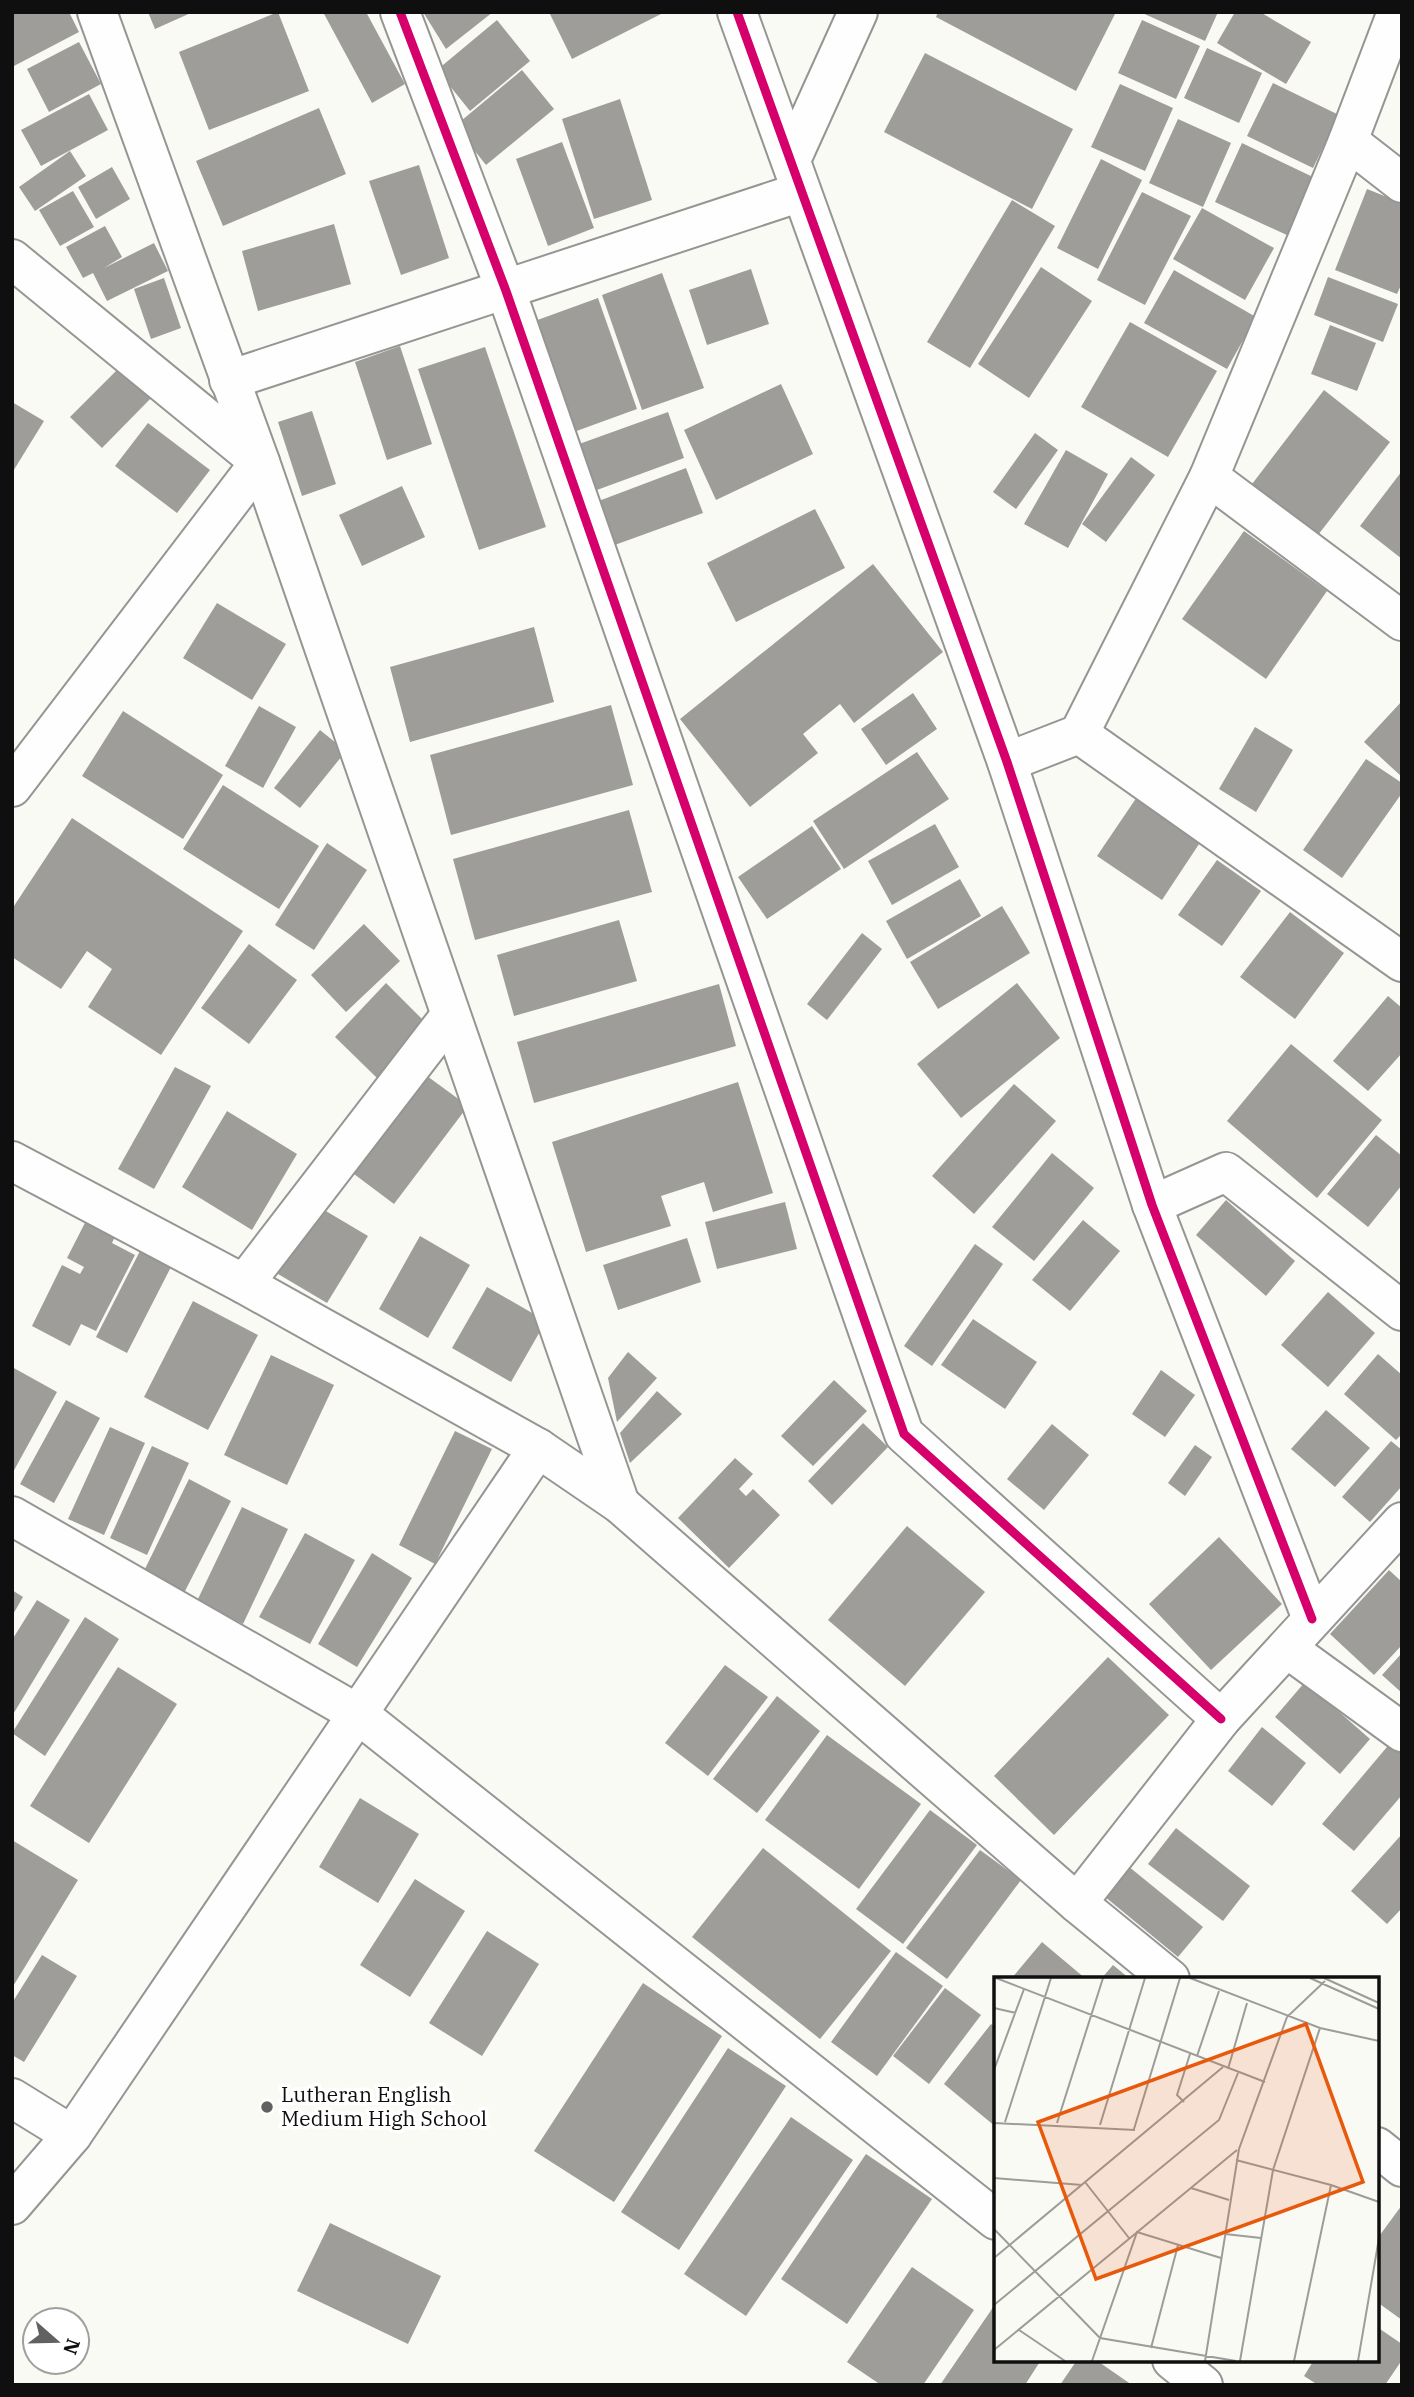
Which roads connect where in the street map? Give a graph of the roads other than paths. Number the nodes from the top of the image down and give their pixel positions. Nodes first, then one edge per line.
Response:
1 (97, 12) edge
2 (400, 12) edge
3 (737, 12) edge
4 (858, 12) edge
5 (1397, 12) edge
6 (1348, 141) junction
7 (796, 176) junction
8 (1402, 183) edge
9 (12, 259) edge
10 (506, 291) junction
11 (229, 380) junction
12 (260, 461) junction
13 (1209, 477) junction
14 (1402, 621) edge
15 (1079, 734) junction
16 (25, 744) edge
17 (1007, 762) junction
18 (12, 788) edge
19 (1402, 962) edge
20 (450, 1016) junction
21 (12, 1161) edge
22 (1152, 1205) junction
23 (244, 1284) junction
24 (1402, 1311) edge
25 (538, 1448) junction
26 (620, 1504) junction
27 (12, 1516) edge
28 (1402, 1522) edge
29 (1312, 1619) junction
30 (1288, 1649) junction
31 (358, 1714) junction
32 (1221, 1719) junction
33 (1402, 1732) edge
34 (1077, 1903) junction
35 (1168, 1977) edge
36 (12, 2098) edge
37 (72, 2135) junction
38 (1379, 2149) edge
39 (1402, 2167) edge
40 (12, 2205) edge
41 (994, 2218) edge
42 (1174, 2362) edge
43 (1203, 2385) edge

1 - 11 street
2 - 10 street
3 - 7 street
4 - 7 street
5 - 6 street
6 - 8 street
6 - 13 street
7 - 10 street
7 - 17 street
9 - 12 street
10 - 11 street
10 - 32 street
11 - 12 street
12 - 16 street
12 - 20 street
13 - 14 street
13 - 15 street
15 - 17 street
15 - 19 street
16 - 18 street
17 - 22 street
20 - 23 street
20 - 26 street
21 - 23 street
22 - 24 street
22 - 29 street
23 - 25 street
25 - 26 street
25 - 31 street
26 - 34 street
27 - 31 street
28 - 29 street
29 - 30 street
30 - 32 street
30 - 33 street
31 - 37 street
31 - 41 street
32 - 34 street
34 - 35 street
36 - 37 street
37 - 40 street
38 - 39 street
42 - 43 street

